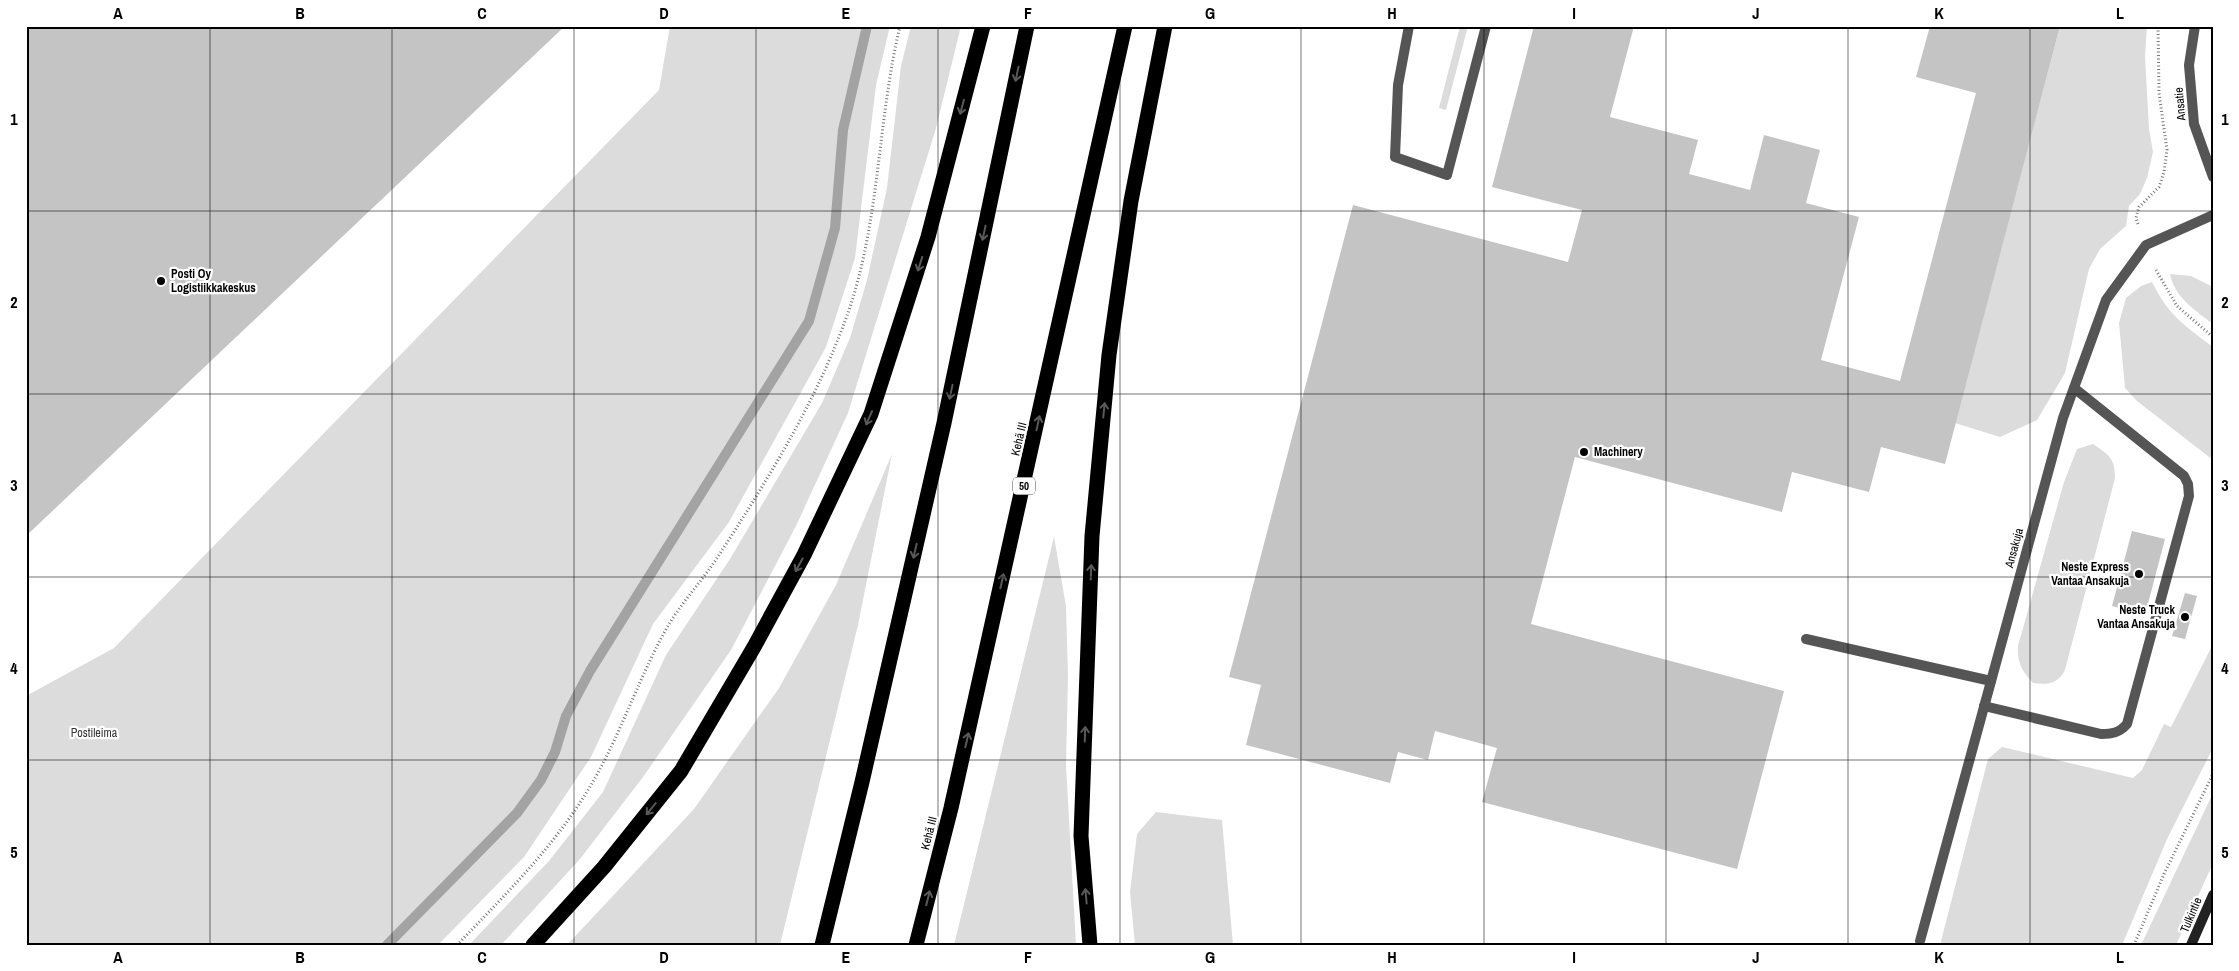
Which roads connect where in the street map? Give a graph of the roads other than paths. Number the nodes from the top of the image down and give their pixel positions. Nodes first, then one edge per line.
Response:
1 (983, 26) edge
2 (1027, 26) edge
3 (1125, 26) edge
4 (1165, 26) edge
5 (1409, 26) edge
6 (1486, 26) edge
7 (2195, 26) edge
8 (2213, 177) edge
9 (2213, 215) edge
10 (2074, 388) junction
11 (1806, 639) dead end
12 (1991, 681) junction
13 (1984, 706) junction
14 (2213, 894) edge
15 (1919, 943) edge
16 (532, 945) edge
17 (822, 945) edge
18 (916, 945) edge
19 (1090, 945) edge
20 (2192, 945) edge

1 -> 16 highway
2 -> 17 highway
18 -> 3 highway, Kehä III / 50
19 -> 4 highway
5 - 6 street
7 - 8 street, Ansatie
9 - 10 street, Ansakuja
10 - 12 street, Ansakuja
10 - 13 street
11 - 12 street
12 - 13 street, Ansakuja
13 - 15 street, Ansakuja
14 - 20 main road, Tulkintie

